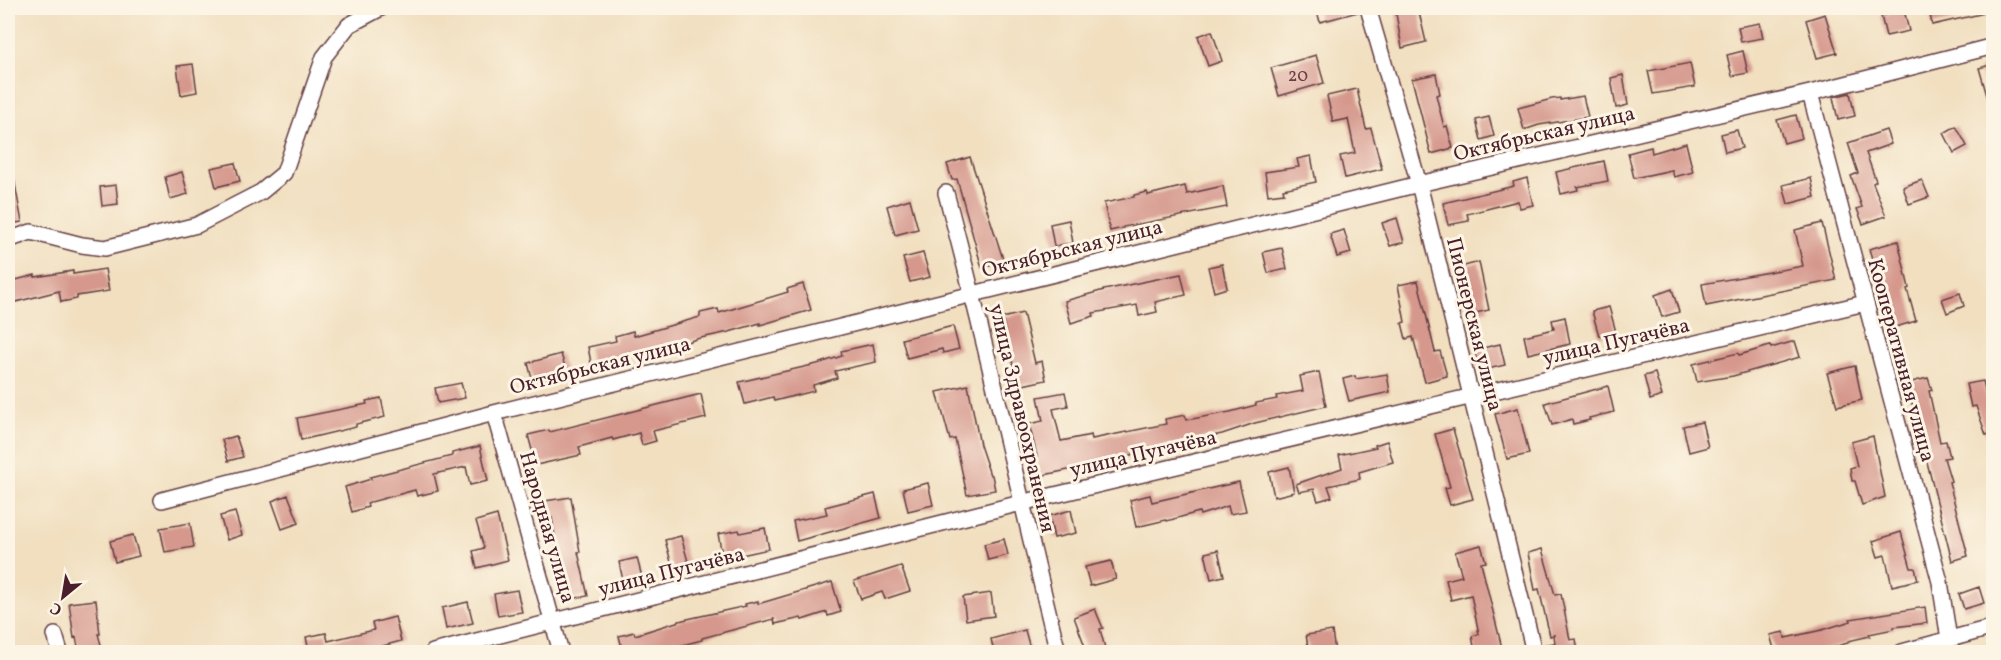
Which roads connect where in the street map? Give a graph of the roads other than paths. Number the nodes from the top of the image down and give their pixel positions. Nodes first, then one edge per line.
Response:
1 (381, 8) edge
2 (1368, 8) edge
3 (1994, 46) edge
4 (1810, 93) junction
5 (1419, 184) junction
6 (946, 193) dead end
7 (8, 240) edge
8 (973, 294) junction
9 (1865, 303) junction
10 (1472, 398) junction
11 (494, 413) junction
12 (162, 500) dead end
13 (1021, 503) junction
14 (554, 622) junction
15 (1994, 627) edge
16 (55, 635) dead end
17 (1949, 639) junction
18 (60, 652) edge
19 (433, 652) edge
20 (561, 652) edge
21 (1058, 652) edge
22 (1534, 652) edge
23 (1902, 652) edge

1 - 7 street
2 - 5 street, Пионерская улица
3 - 4 street, Октябрьская улица
4 - 5 street, Октябрьская улица
4 - 9 street, Кооперативная улица
5 - 8 street, Октябрьская улица
5 - 10 street, Пионерская улица
6 - 8 street, улица Здравоохранения
8 - 11 street, Октябрьская улица
8 - 13 street, улица Здравоохранения
9 - 10 street, улица Пугачёва
9 - 17 street, Кооперативная улица
10 - 13 street, улица Пугачёва
10 - 22 street, Пионерская улица
11 - 12 street, Октябрьская улица
11 - 14 street, Народная улица
13 - 14 street, улица Пугачёва
13 - 21 street, улица Здравоохранения
14 - 19 street, улица Пугачёва
14 - 20 street, Народная улица
15 - 17 street
16 - 18 street
17 - 23 street

